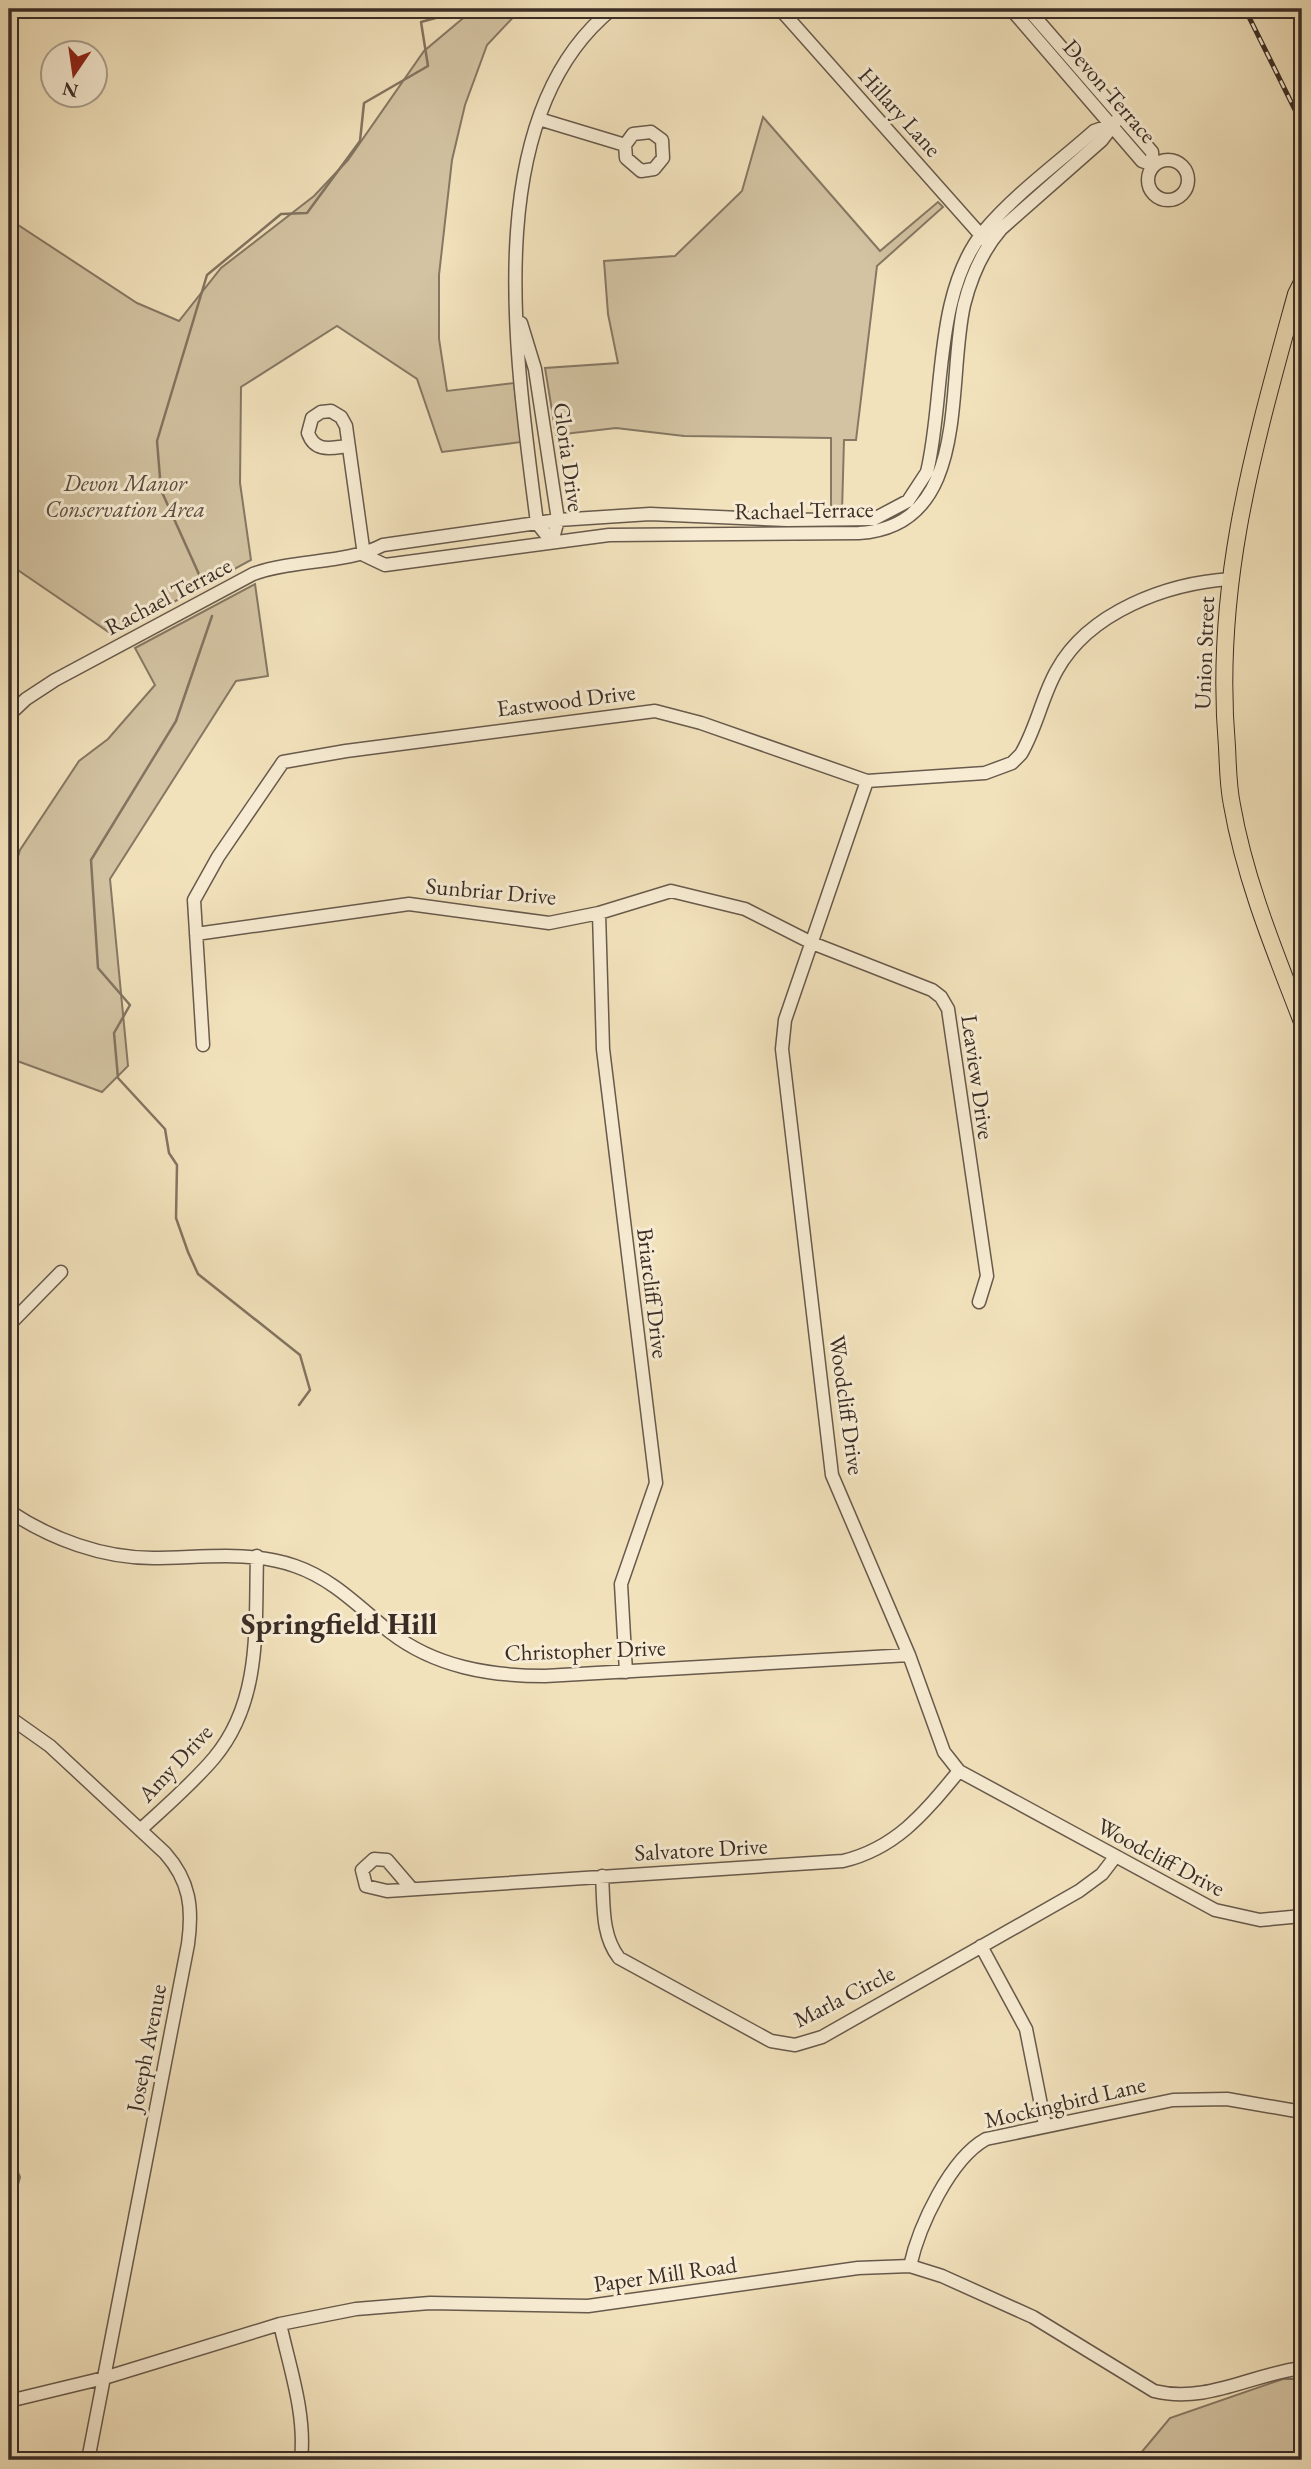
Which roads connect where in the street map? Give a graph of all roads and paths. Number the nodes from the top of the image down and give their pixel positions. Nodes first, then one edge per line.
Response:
1 (612, 9) edge
2 (780, 9) edge
3 (1011, 9) edge
4 (1028, 9) edge
5 (539, 119) junction
6 (1116, 120) junction
7 (625, 145) dead end
8 (1153, 165) dead end
9 (985, 240) junction
10 (1302, 282) edge
11 (516, 306) junction
12 (348, 446) dead end
13 (558, 520) junction
14 (537, 523) junction
15 (552, 542) junction
16 (364, 555) junction
17 (1231, 579) junction
18 (9, 715) edge
19 (867, 781) junction
20 (598, 913) junction
21 (195, 934) junction
22 (812, 943) junction
23 (1302, 1022) edge
24 (203, 1045) dead end
25 (61, 1272) dead end
26 (979, 1302) dead end
27 (9, 1325) edge
28 (9, 1511) edge
29 (257, 1556) junction
30 (909, 1654) junction
31 (626, 1672) junction
32 (9, 1717) edge
33 (959, 1771) junction
34 (140, 1830) junction
35 (1115, 1857) junction
36 (602, 1876) junction
37 (411, 1888) dead end
38 (1302, 1916) edge
39 (981, 1946) junction
40 (1302, 2112) edge
41 (1045, 2125) junction
42 (910, 2266) junction
43 (280, 2324) junction
44 (1302, 2368) edge
45 (104, 2378) junction
46 (9, 2401) edge
47 (89, 2460) edge
48 (301, 2460) edge

1 - 5 street, Gloria Drive
2 - 9 street, Hillary Lane
3 - 6 street, Devon Terrace
4 - 6 street, Devon Terrace
5 - 7 street
5 - 11 street, Gloria Drive
6 - 8 street, Devon Terrace
6 - 9 street, Rachael Terrace
9 - 13 street, Rachael Terrace
9 - 15 street, Rachael Terrace
10 - 17 main road, Union Street
11 - 13 street, Gloria Drive
11 - 14 street, Gloria Drive
12 - 16 street
13 - 14 street, Rachael Terrace
13 - 15 street, Gloria Drive
14 - 15 street, Gloria Drive
14 - 16 street, Rachael Terrace
15 - 16 street, Rachael Terrace
16 - 18 street, Rachael Terrace
17 - 19 street, Eastwood Drive
17 - 23 main road, Union Street
19 - 21 street, Eastwood Drive
19 - 22 street, Woodcliff Drive
20 - 21 street, Sunbriar Drive
20 - 22 street, Sunbriar Drive
20 - 31 street, Briarcliff Drive
21 - 24 street, Eastwood Drive
22 - 26 street, Leaview Drive
22 - 30 street, Woodcliff Drive
25 - 27 street
28 - 29 street, Christopher Drive
29 - 31 street, Christopher Drive
29 - 34 street, Amy Drive
30 - 31 street, Christopher Drive
30 - 33 street, Woodcliff Drive
32 - 34 street, Joseph Avenue
33 - 35 street, Woodcliff Drive
33 - 36 street, Salvatore Drive
34 - 45 street, Joseph Avenue
35 - 38 street, Woodcliff Drive
35 - 39 street, Marla Circle
36 - 37 street, Salvatore Drive
36 - 39 street, Marla Circle
39 - 41 street
40 - 41 street, Mockingbird Lane
41 - 42 street, Mockingbird Lane
42 - 43 street, Paper Mill Road
42 - 44 street, Paper Mill Road
43 - 45 street, Paper Mill Road
43 - 48 street
45 - 46 street, Paper Mill Road
45 - 47 street, Joseph Avenue

